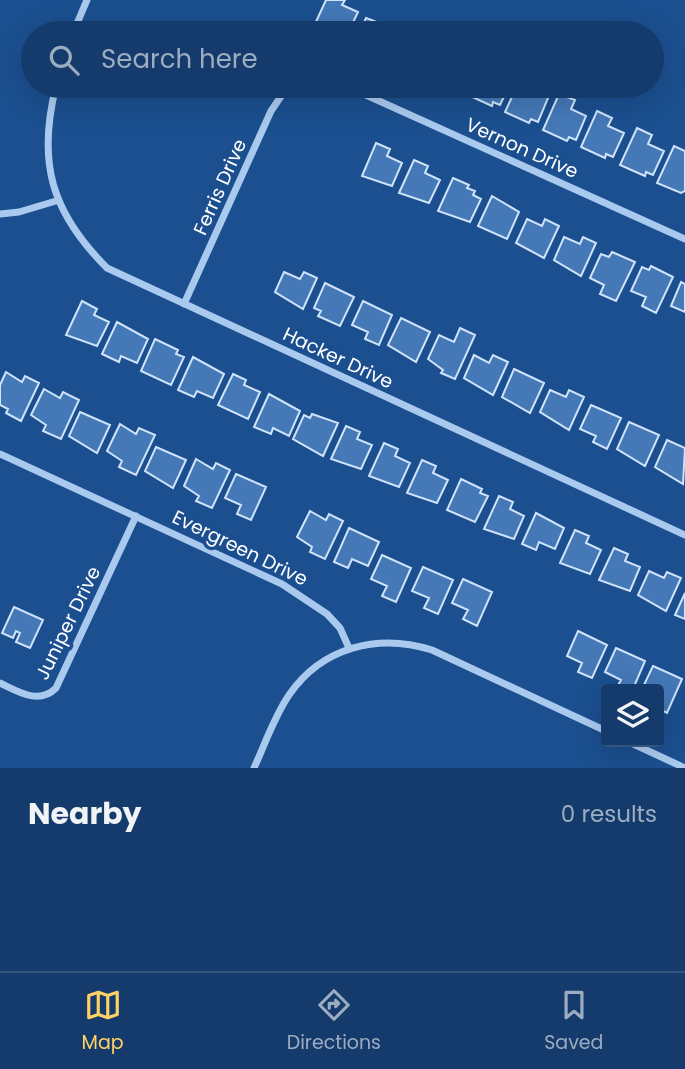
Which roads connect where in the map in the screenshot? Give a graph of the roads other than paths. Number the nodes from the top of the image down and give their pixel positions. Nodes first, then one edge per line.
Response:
1 (87, 0) edge
2 (78, 21) edge
3 (53, 98) edge
4 (280, 98) edge
5 (373, 98) edge
6 (56, 201) junction
7 (0, 214) edge
8 (685, 239) edge
9 (184, 304) junction
10 (0, 454) edge
11 (136, 516) junction
12 (685, 535) edge
13 (349, 648) junction
14 (0, 683) edge
15 (601, 729) edge
16 (640, 747) edge
17 (254, 768) edge
18 (685, 768) edge

1 - 2 street
3 - 6 street
4 - 9 street, Ferris Drive
5 - 8 street, Vernon Drive
6 - 7 street
6 - 9 street, Hacker Drive
9 - 12 street, Hacker Drive
10 - 11 street, Evergreen Drive
11 - 13 street, Evergreen Drive
11 - 14 street, Juniper Drive
13 - 15 street
13 - 17 street
16 - 18 street

